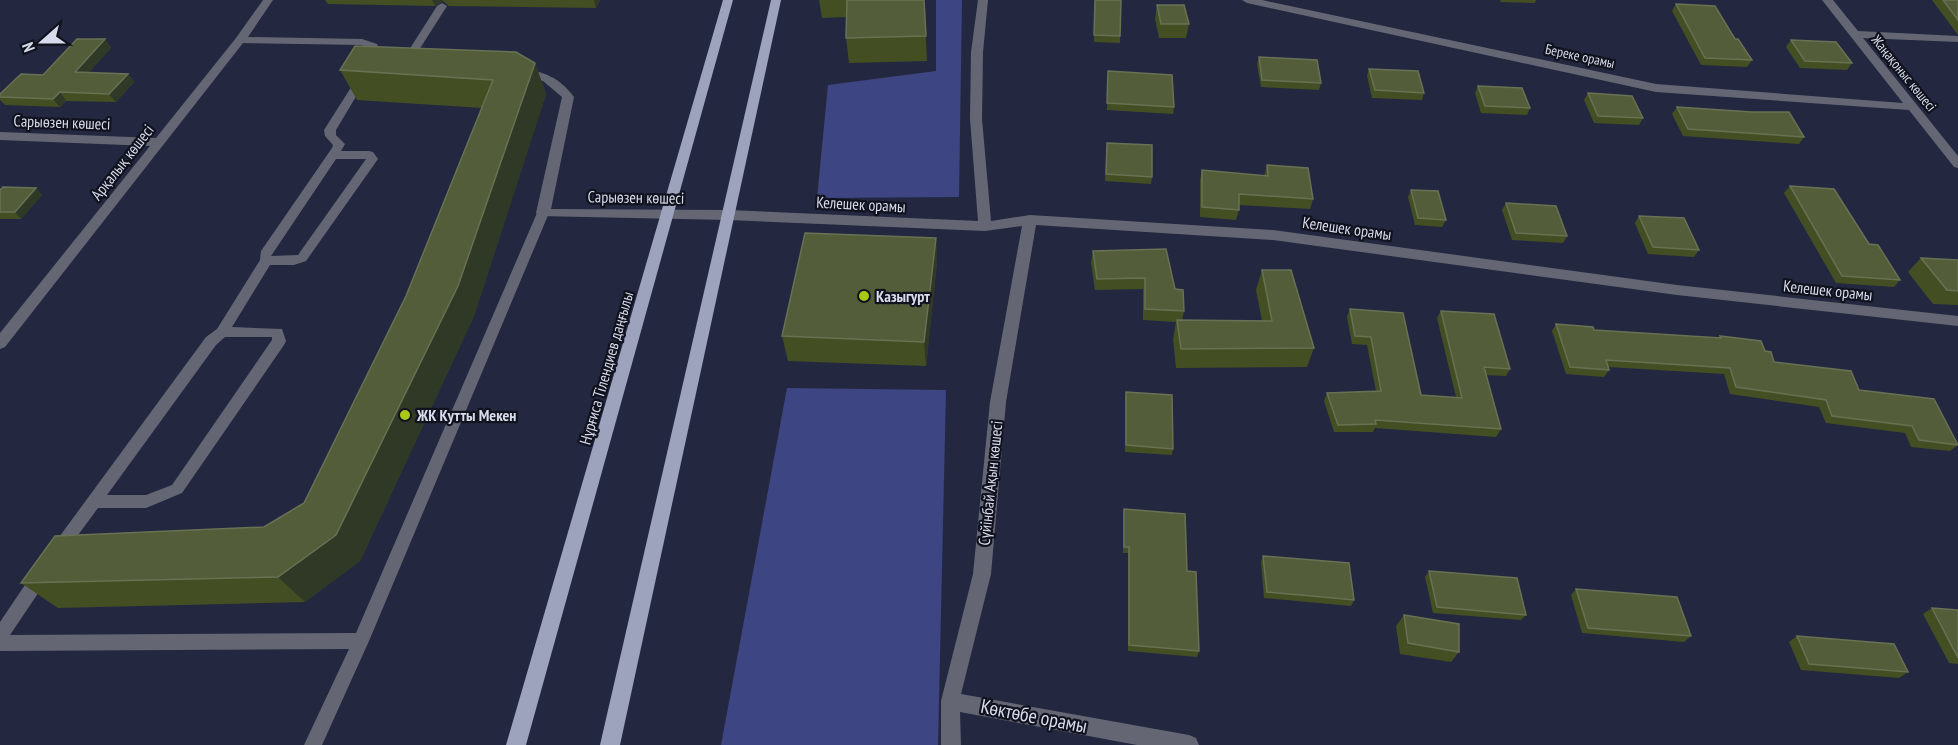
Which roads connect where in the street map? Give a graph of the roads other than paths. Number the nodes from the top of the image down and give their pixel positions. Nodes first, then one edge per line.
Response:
1 (268, 0) edge
2 (728, 0) edge
3 (776, 0) edge
4 (983, 0) edge
5 (1247, 0) edge
6 (1827, 0) edge
7 (442, 6) dead end
8 (1853, 34) junction
9 (1958, 39) edge
10 (240, 40) junction
11 (376, 56) junction
12 (413, 62) joint
13 (510, 71) edge
14 (1912, 107) junction
15 (0, 136) edge
16 (159, 142) junction
17 (334, 155) junction
18 (1958, 164) edge
19 (543, 213) junction
20 (669, 214) junction
21 (728, 214) junction
22 (1030, 220) junction
23 (985, 226) junction
24 (266, 260) junction
25 (1958, 321) edge
26 (222, 332) junction
27 (0, 343) edge
28 (93, 501) junction
29 (0, 636) edge
30 (361, 641) junction
31 (0, 643) edge
32 (950, 701) junction
33 (313, 745) edge
34 (516, 745) edge
35 (610, 745) edge
36 (951, 745) edge
37 (1189, 745) edge

1 - 10 street, Арқалық көшесі
2 - 20 main road, Нұрғиса Тілендиев даңғылы
3 - 21 main road
4 - 23 street
5 - 14 street, Береке орамы
6 - 8 street, Жаңақоныс көшесі
7 - 12 lane
8 - 9 street
8 - 14 street, Жаңақоныс көшесі
10 - 11 street
10 - 16 street, Арқалық көшесі
11 - 12 street
11 - 17 lane
13 - 19 street
14 - 18 street, Жаңақоныс көшесі
15 - 16 street, Сарыөзен көшесі
16 - 27 street, Арқалық көшесі
17 - 24 lane
17 - 24 lane
19 - 20 street, Сарыөзен көшесі
19 - 30 lane
20 - 21 street, Сарыөзен көшесі
20 - 34 main road, Нұрғиса Тілендиев даңғылы
21 - 23 street, Келешек орамы
21 - 35 main road
22 - 23 street, Келешек орамы
22 - 25 street, Келешек орамы
22 - 32 street, Сүйінбай Ақын көшесі
24 - 26 lane
26 - 28 lane
26 - 28 lane
28 - 29 lane
30 - 31 lane
30 - 33 lane
32 - 36 street, Сүйінбай Ақын көшесі
32 - 37 street, Көктөбе орамы

